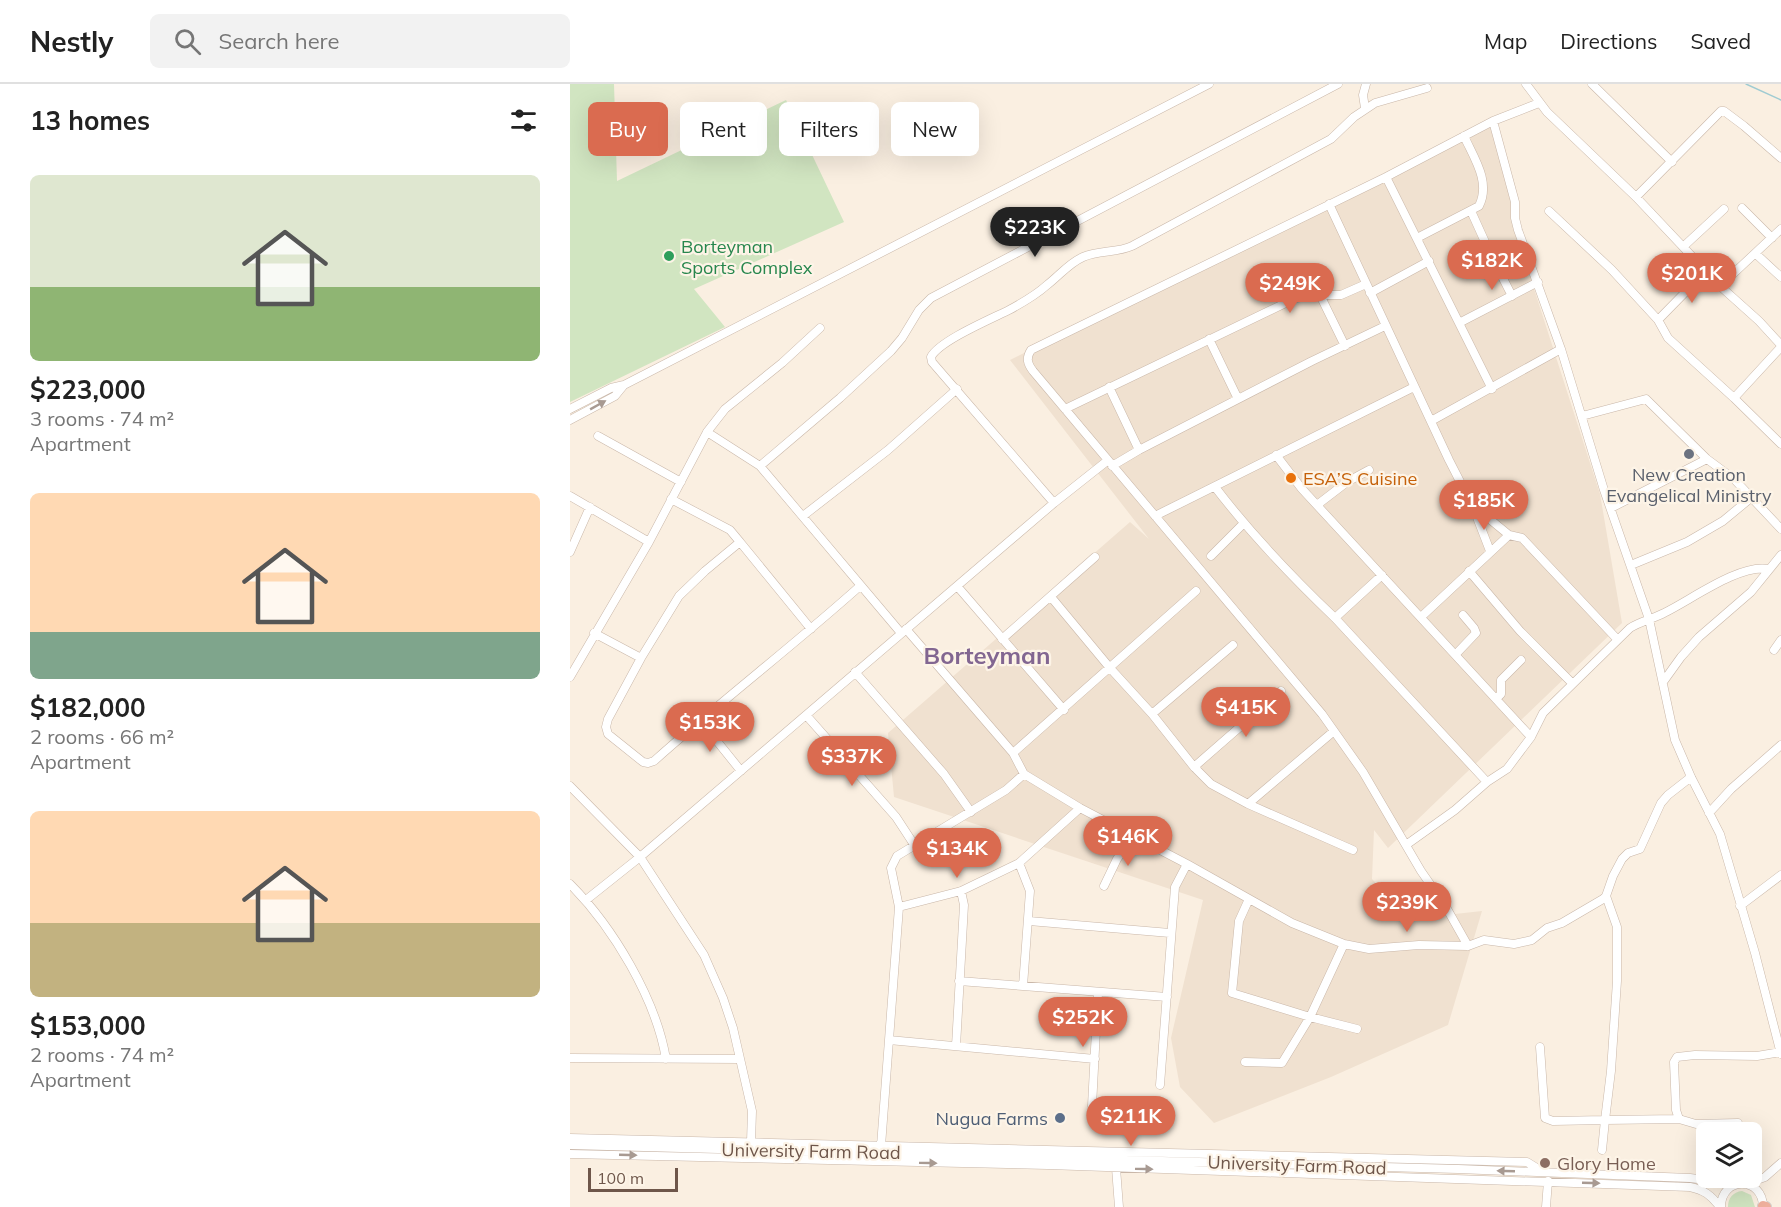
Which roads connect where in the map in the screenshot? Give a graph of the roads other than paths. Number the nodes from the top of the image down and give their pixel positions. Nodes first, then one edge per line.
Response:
1 (1209, 84) edge
2 (1338, 84) edge
3 (1366, 84) edge
4 (1526, 84) edge
5 (1592, 84) edge
6 (1427, 88) dead end
7 (1539, 103) junction
8 (1365, 108) junction
9 (1492, 121) junction
10 (1464, 136) junction
11 (1781, 158) edge
12 (1672, 162) junction
13 (1386, 177) junction
14 (1636, 197) junction
15 (1329, 204) junction
16 (1742, 208) dead end
17 (1724, 209) dead end
18 (1471, 211) junction
19 (1549, 211) dead end
20 (1781, 229) edge
21 (1417, 238) junction
22 (1772, 238) junction
23 (1684, 246) junction
24 (1756, 254) junction
25 (1429, 261) junction
26 (1707, 270) junction
27 (1781, 277) edge
28 (1538, 282) junction
29 (1366, 284) junction
30 (1720, 286) junction
31 (1370, 293) junction
32 (1320, 295) junction
33 (1512, 296) junction
34 (1658, 320) junction
35 (1459, 323) junction
36 (1385, 326) junction
37 (820, 328) dead end
38 (1209, 339) junction
39 (1346, 346) junction
40 (1781, 346) edge
41 (1562, 350) junction
42 (624, 386) junction
43 (1109, 387) junction
44 (1414, 387) junction
45 (957, 389) junction
46 (1492, 389) junction
47 (1734, 398) junction
48 (1238, 399) junction
49 (570, 409) edge
50 (1065, 410) junction
51 (1582, 416) junction
52 (570, 420) edge
53 (1431, 421) junction
54 (707, 432) junction
55 (598, 436) dead end
56 (1781, 444) edge
57 (1139, 450) junction
58 (1276, 455) junction
59 (1707, 459) junction
60 (1110, 463) junction
61 (760, 466) junction
62 (1369, 470) dead end
63 (681, 482) junction
64 (1215, 487) junction
65 (570, 496) edge
66 (1752, 497) junction
67 (671, 499) junction
68 (1054, 502) junction
69 (1317, 506) junction
70 (590, 507) junction
71 (1473, 507) junction
72 (1611, 508) junction
73 (803, 516) junction
74 (1155, 516) junction
75 (1244, 523) junction
76 (1781, 529) edge
77 (1509, 535) junction
78 (649, 542) junction
79 (740, 542) junction
80 (1491, 550) junction
81 (570, 552) edge
82 (1781, 555) edge
83 (1211, 556) dead end
84 (1095, 557) dead end
85 (1631, 565) junction
86 (1768, 569) junction
87 (1469, 571) junction
88 (1382, 574) junction
89 (860, 586) junction
90 (957, 586) junction
91 (1196, 591) dead end
92 (1051, 597) junction
93 (1463, 615) dead end
94 (1421, 617) junction
95 (1335, 618) junction
96 (1649, 619) junction
97 (811, 629) junction
98 (904, 631) junction
99 (594, 633) junction
100 (1002, 639) junction
101 (1617, 639) junction
102 (1781, 640) edge
103 (1233, 645) dead end
104 (1774, 650) dead end
105 (1456, 654) junction
106 (641, 658) junction
107 (1521, 660) dead end
108 (1110, 668) junction
109 (855, 672) junction
110 (570, 677) edge
111 (1663, 682) junction
112 (1572, 683) junction
113 (1281, 691) dead end
114 (1497, 698) junction
115 (1064, 710) junction
116 (1152, 714) junction
117 (806, 715) junction
118 (700, 720) junction
119 (1334, 731) junction
120 (1531, 737) junction
121 (1781, 745) edge
122 (1013, 753) junction
123 (1194, 767) junction
124 (741, 771) junction
125 (1024, 774) junction
126 (1691, 777) junction
127 (1487, 782) junction
128 (570, 786) edge
129 (1248, 804) junction
130 (1080, 808) junction
131 (971, 812) junction
132 (1709, 813) junction
133 (1133, 836) junction
134 (1406, 845) junction
135 (915, 846) junction
136 (1353, 850) dead end
137 (640, 857) junction
138 (1019, 863) junction
139 (1187, 864) junction
140 (1781, 875) edge
141 (570, 884) edge
142 (1104, 886) dead end
143 (961, 891) junction
144 (1606, 896) junction
145 (1249, 899) junction
146 (586, 900) junction
147 (1740, 906) junction
148 (899, 907) junction
149 (1029, 921) junction
150 (1170, 933) junction
151 (1344, 944) junction
152 (1467, 946) junction
153 (959, 981) junction
154 (1023, 986) junction
155 (1098, 992) junction
156 (1167, 997) junction
157 (1310, 1017) junction
158 (1357, 1029) dead end
159 (889, 1040) junction
160 (956, 1046) junction
161 (1540, 1047) dead end
162 (1781, 1053) edge
163 (570, 1057) edge
164 (666, 1059) junction
165 (740, 1059) junction
166 (1095, 1059) junction
167 (1245, 1062) dead end
168 (1160, 1085) dead end
169 (1092, 1106) dead end
170 (1679, 1119) junction
171 (1605, 1120) junction
172 (1696, 1124) edge
173 (570, 1138) edge
174 (751, 1142) junction
175 (570, 1145) edge
176 (881, 1146) junction
177 (1602, 1150) dead end
178 (570, 1154) edge
179 (1781, 1163) edge
180 (1116, 1168) junction
181 (1544, 1173) junction
182 (1765, 1177) junction
183 (1762, 1178) edge
184 (1696, 1179) edge
185 (1548, 1181) junction
186 (1731, 1188) edge
187 (1753, 1188) edge
188 (1759, 1191) junction
189 (1119, 1207) edge
190 (1546, 1207) edge
191 (1720, 1207) edge
192 (1764, 1207) edge

1 - 42 street
2 - 61 street
3 - 8 street
4 - 7 street
5 - 12 street
6 - 8 street
7 - 9 street
7 - 14 street
8 - 45 street
9 - 10 street
9 - 28 street
10 - 13 street
10 - 18 street
11 - 12 street
12 - 14 street
13 - 15 street
13 - 21 street
14 - 23 street
15 - 29 street
15 - 50 street
16 - 22 street
17 - 23 street
18 - 21 street
18 - 33 street
19 - 34 street
20 - 22 street
21 - 25 street
22 - 24 street
23 - 26 street
24 - 27 street
24 - 30 street
25 - 31 street
25 - 35 street
26 - 30 street
26 - 34 street
28 - 33 street
28 - 41 street
29 - 31 street
29 - 32 street
30 - 40 street
31 - 36 street
32 - 38 street
32 - 39 street
33 - 35 street
34 - 47 street
35 - 46 street
36 - 39 street
36 - 44 street
37 - 54 street
38 - 43 street
38 - 48 street
39 - 48 street
40 - 47 street
41 - 46 street
41 - 51 street
42 - 49 street
52 -> 42 street
43 - 50 street
43 - 57 street
44 - 53 street
44 - 58 street
45 - 68 street
45 - 73 street
46 - 53 street
47 - 56 street
48 - 57 street
50 - 60 street
51 - 59 street
51 - 72 street
53 - 71 street
54 - 61 street
54 - 63 street
55 - 63 street
57 - 60 street
58 - 64 street
58 - 69 street
59 - 66 street
59 - 72 street
60 - 68 street
60 - 74 street
61 - 73 street
62 - 69 street
63 - 67 street
64 - 74 street
64 - 75 street
65 - 70 street
66 - 76 street
66 - 85 street
67 - 78 street
67 - 79 street
68 - 90 street
69 - 88 street
70 - 78 street
70 - 81 street
71 - 77 street
71 - 80 street
72 - 85 street
73 - 89 street
74 - 119 street
75 - 83 street
75 - 95 street
77 - 80 street
77 - 101 street
78 - 99 street
79 - 97 street
79 - 106 street
80 - 87 street
82 - 86 street
84 - 92 street
85 - 96 street
86 - 96 street
86 - 111 street
87 - 94 street
87 - 112 street
88 - 94 street
88 - 95 street
89 - 97 street
89 - 98 street
90 - 98 street
90 - 100 street
91 - 108 street
92 - 100 street
92 - 108 street
93 - 105 street
94 - 105 street
95 - 127 street
96 - 101 street
96 - 111 street
97 - 118 street
98 - 109 street
98 - 122 street
99 - 106 street
99 - 110 street
100 - 115 street
101 - 112 street
102 - 104 street
103 - 116 street
105 - 114 street
106 - 118 street
107 - 114 street
108 - 115 street
108 - 116 street
109 - 117 street
109 - 131 street
111 - 126 street
112 - 120 street
113 - 123 street
114 - 120 street
115 - 122 street
116 - 123 street
117 - 124 street
117 - 135 street
118 - 124 street
119 - 129 street
119 - 134 street
120 - 127 street
121 - 132 street
122 - 125 street
123 - 129 street
124 - 137 street
125 - 130 street
125 - 131 street
126 - 132 street
126 - 144 street
127 - 134 street
128 - 137 street
129 - 136 street
130 - 133 street
130 - 138 street
131 - 135 street
132 - 147 street
133 - 139 street
133 - 142 street
134 - 152 street
135 - 148 street
137 - 146 street
137 - 165 street
138 - 143 street
138 - 149 street
139 - 145 street
139 - 150 street
140 - 147 street
141 - 146 street
143 - 148 street
143 - 153 street
144 - 152 street
144 - 171 street
145 - 151 street
145 - 157 street
146 - 164 street
147 - 162 street
148 - 159 street
149 - 150 street
149 - 154 street
150 - 156 street
151 - 152 street
151 - 157 street
153 - 154 street
153 - 160 street
154 - 155 street
155 - 156 street
155 - 166 street
156 - 168 street
157 - 158 street
157 - 167 street
159 - 160 street
159 - 176 street
160 - 166 street
161 - 171 street
162 - 170 street
163 - 164 street
164 - 165 street
165 - 174 street
166 - 169 street
170 - 171 street
170 - 172 street
171 - 177 street
173 - 174 street
174 - 176 street
181 -> 175 street, University Farm Road
176 - 181 street
178 -> 180 street, University Farm Road
179 - 182 street
180 -> 185 street, University Farm Road
180 - 189 street
181 - 184 street, University Farm Road
182 - 183 street
182 - 188 street
185 - 190 street
185 -> 191 street, University Farm Road
186 - 191 street
187 - 188 street
188 - 192 street

